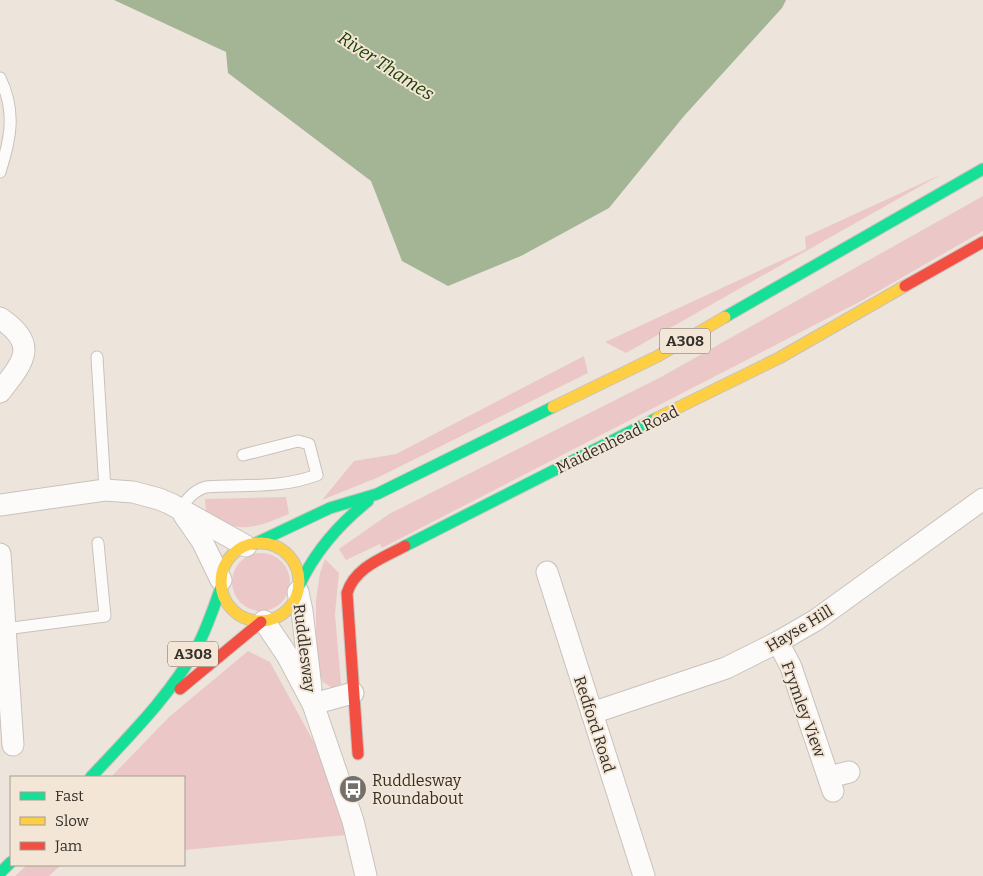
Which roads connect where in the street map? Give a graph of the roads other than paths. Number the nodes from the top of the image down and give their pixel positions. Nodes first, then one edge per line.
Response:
1 (1, 83) edge
2 (4, 145) edge
3 (983, 169) edge
4 (0, 172) edge
5 (983, 242) edge
6 (0, 318) edge
7 (97, 357) dead end
8 (0, 392) edge
9 (243, 455) dead end
10 (105, 490) junction
11 (377, 494) junction
12 (983, 498) edge
13 (0, 505) edge
14 (180, 510) junction
15 (98, 543) dead end
16 (250, 545) junction
17 (0, 554) edge
18 (547, 572) dead end
19 (221, 584) junction
20 (299, 589) junction
21 (263, 621) junction
22 (5, 629) junction
23 (778, 642) junction
24 (353, 693) junction
25 (313, 704) junction
26 (152, 712) junction
27 (592, 713) junction
28 (13, 745) dead end
29 (358, 754) dead end
30 (849, 772) dead end
31 (92, 776) edge
32 (10, 863) edge
33 (0, 873) edge
34 (366, 876) edge
35 (644, 876) edge

1 - 2 lane
2 - 4 lane
3 - 11 main road, A308
5 - 24 main road, Maidenhead Road
6 - 8 street
7 - 10 lane
9 - 14 lane
10 - 13 street
10 - 14 street
11 - 16 main road, A308
11 - 20 main road, A308
12 - 23 street, Hayse Hill
14 - 16 street
14 - 19 street
15 - 22 lane
16 - 19 main road
16 - 20 main road
17 - 22 street
18 - 27 street, Redford Road
19 - 21 main road
19 - 26 main road, A308
20 - 21 main road
20 - 25 street, Ruddlesway
21 - 25 street, Ruddlesway
21 - 26 main road, A308
22 - 28 street
23 - 27 street, Hayse Hill
23 - 30 street, Frymley View
24 - 25 street
24 - 29 main road, Maidenhead Road
25 - 34 street, Ruddlesway
26 - 31 main road, A308
27 - 35 street, Redford Road
32 - 33 main road

